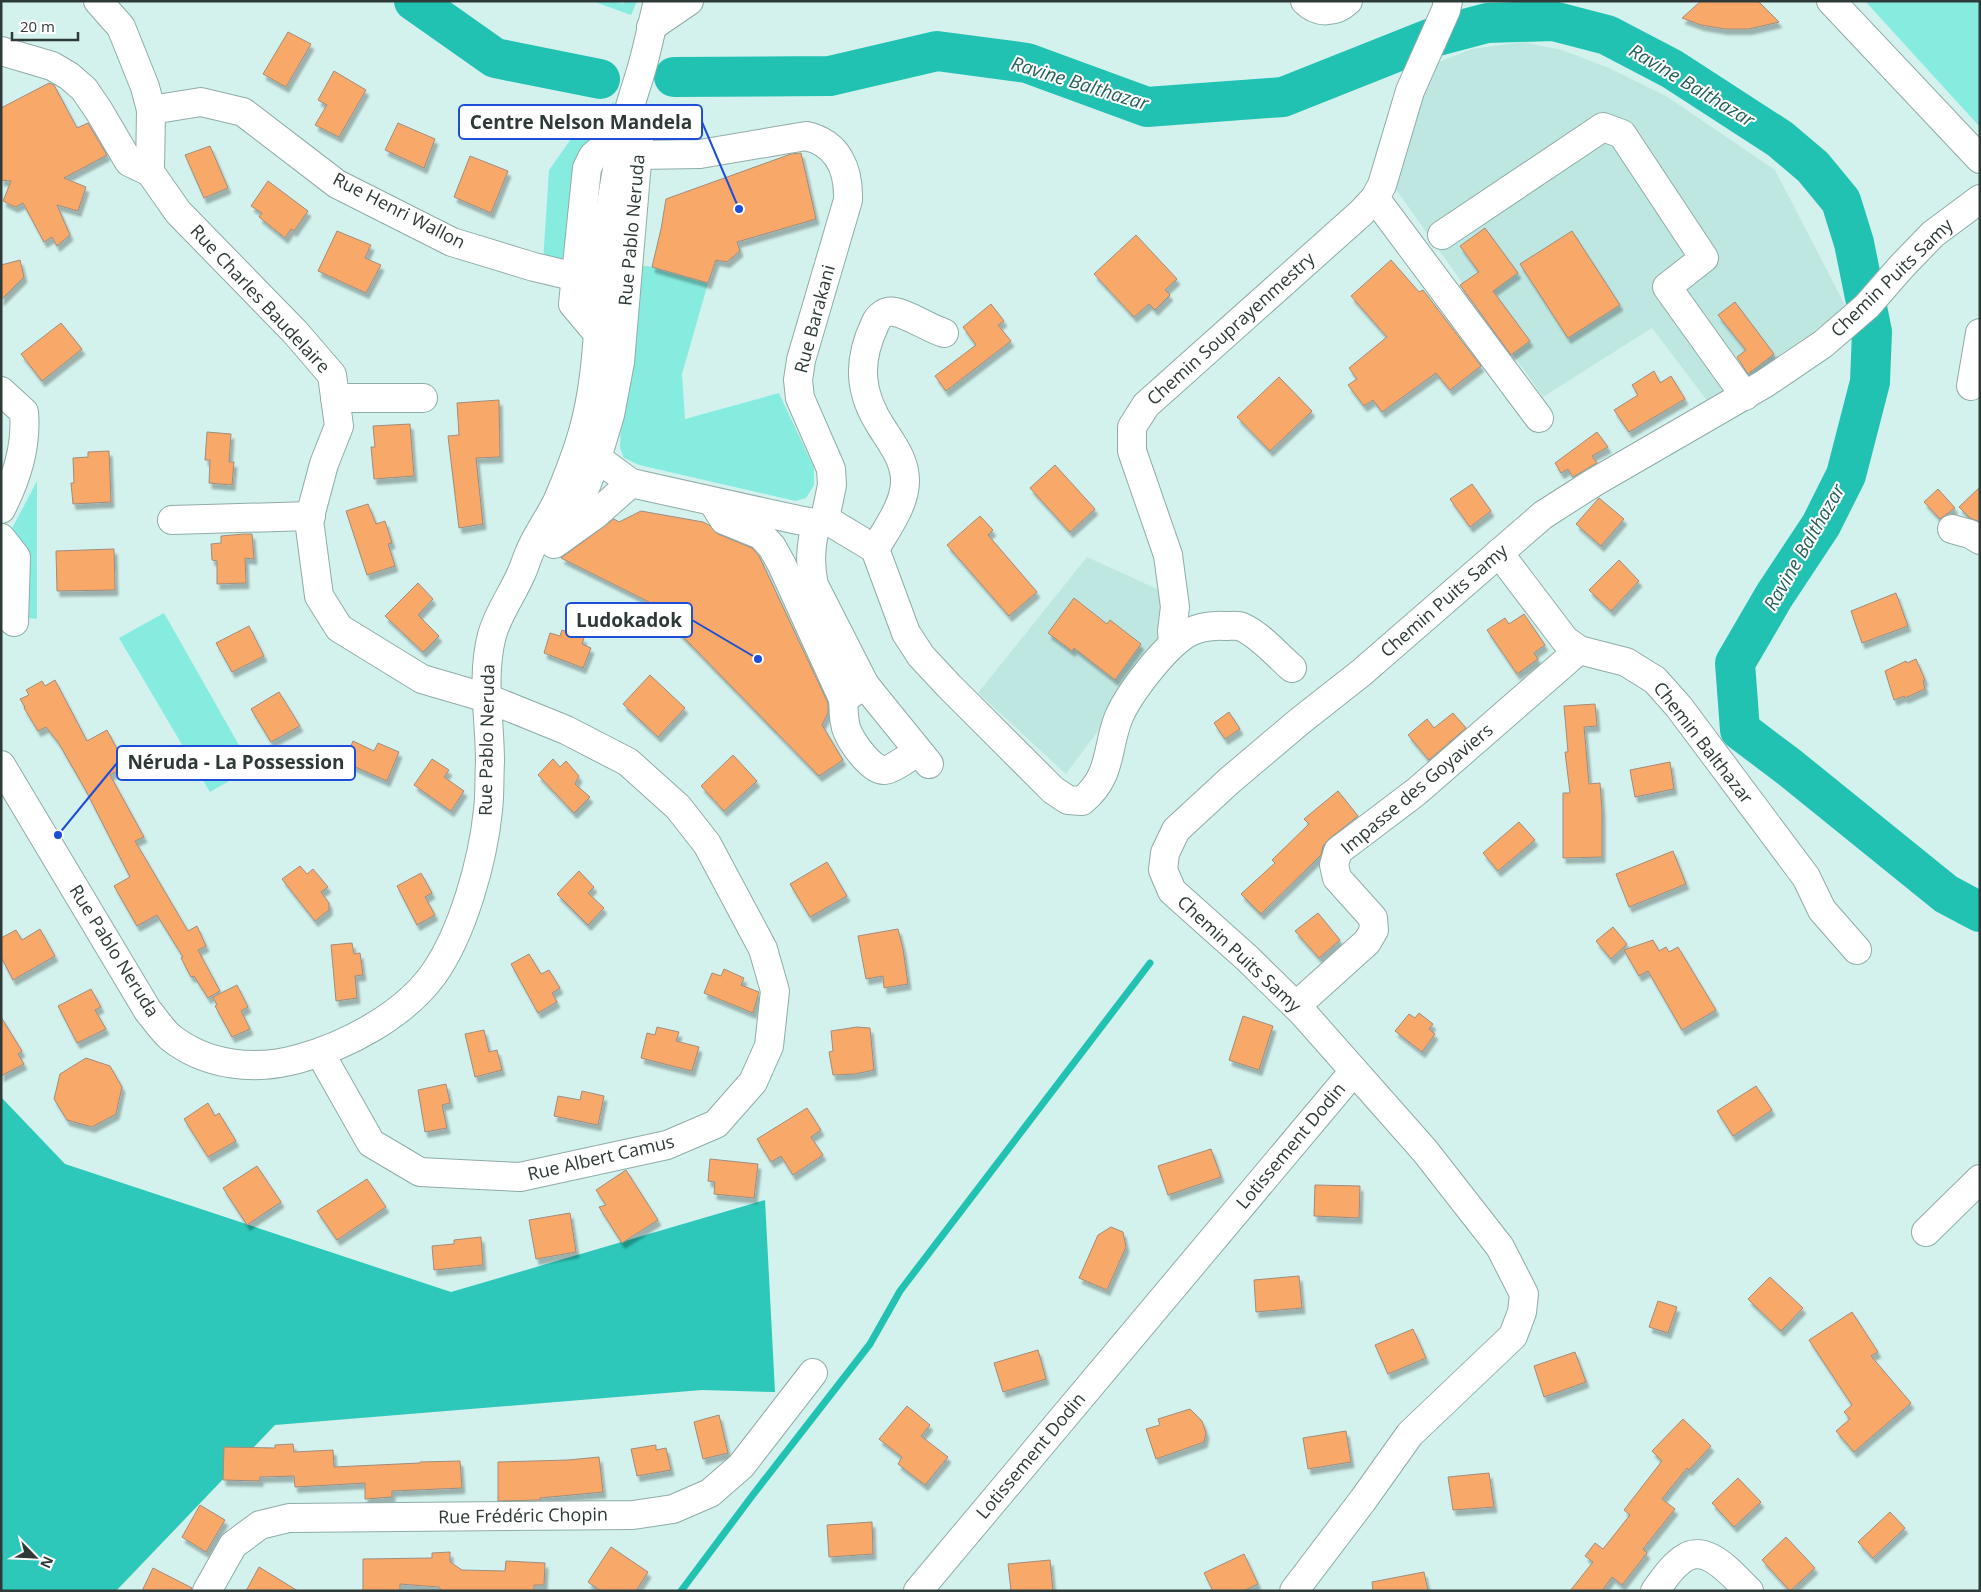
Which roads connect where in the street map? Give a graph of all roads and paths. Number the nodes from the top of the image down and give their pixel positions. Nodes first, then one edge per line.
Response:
1 (98, 1) edge
2 (658, 1) edge
3 (689, 1) edge
4 (1305, 1) edge
5 (1348, 1) edge
6 (1448, 1) edge
7 (1831, 1) edge
8 (651, 27) junction
9 (1, 51) edge
10 (644, 60) junction
11 (151, 110) junction
12 (624, 129) junction
13 (638, 155) junction
14 (1980, 159) edge
15 (150, 172) junction
16 (1374, 198) junction
17 (1980, 199) edge
18 (1442, 235) dead end
19 (576, 277) junction
20 (944, 333) dead end
21 (1980, 333) edge
22 (598, 336) junction
23 (1971, 386) dead end
24 (1, 391) edge
25 (1745, 396) junction
26 (335, 398) junction
27 (423, 398) dead end
28 (1540, 418) dead end
29 (583, 430) junction
30 (597, 458) junction
31 (632, 483) junction
32 (713, 502) junction
33 (1, 509) edge
34 (311, 516) junction
35 (172, 520) dead end
36 (1952, 529) dead end
37 (845, 533) junction
38 (1, 538) edge
39 (1980, 540) edge
40 (554, 544) junction
41 (1499, 553) junction
42 (521, 574) junction
43 (14, 622) dead end
44 (1173, 644) junction
45 (1579, 650) junction
46 (1292, 668) dead end
47 (854, 692) junction
48 (487, 698) junction
49 (1, 764) edge
50 (1857, 950) dead end
51 (1296, 1006) junction
52 (320, 1053) junction
53 (1354, 1070) junction
54 (1980, 1179) edge
55 (1926, 1232) dead end
56 (813, 1374) dead end
57 (208, 1591) edge
58 (918, 1591) edge
59 (1294, 1591) edge
60 (1655, 1591) edge
61 (1749, 1591) edge

1 - 11 street
2 - 8 street
3 - 8 street
4 - 5 street
6 - 16 street, Chemin Souprayenmestry
7 - 14 street
8 - 10 street
9 - 15 street
10 - 12 street, Rue Pablo Neruda
10 - 13 street, Rue Pablo Neruda
11 - 15 street
11 - 19 street, Rue Henri Wallon
12 - 19 street
12 - 22 street, Rue Pablo Neruda
13 - 30 street, Rue Pablo Neruda
13 - 37 street, Rue Barakani
15 - 26 street, Rue Charles Baudelaire
16 - 28 street
16 - 44 street, Chemin Souprayenmestry
17 - 25 street, Chemin Puits Samy
18 - 25 street
19 - 22 street
20 - 37 street
21 - 23 street
22 - 29 street, Rue Pablo Neruda
24 - 33 street
25 - 41 street, Chemin Puits Samy
26 - 27 street
26 - 34 street, Rue Charles Baudelaire
29 - 30 street
29 - 42 street, Rue Pablo Neruda
30 - 31 street
30 - 40 street, Rue Pablo Neruda
31 - 32 street
31 - 40 street
32 - 37 street
32 - 47 street
34 - 35 street
34 - 48 street, Rue Charles Baudelaire
36 - 39 street
37 - 44 street
37 - 47 street, Rue Barakani
38 - 43 street
40 - 42 street, Rue Pablo Neruda
41 - 45 street, Chemin Balthazar
41 - 51 street, Chemin Puits Samy
42 - 48 street, Rue Pablo Neruda
44 - 46 street
45 - 50 street, Chemin Balthazar
45 - 51 street, Impasse des Goyaviers
47 - 47 street
48 - 52 street, Rue Pablo Neruda
48 - 52 street, Rue Albert Camus
49 - 52 street, Rue Pablo Neruda
51 - 53 street, Chemin Puits Samy
53 - 58 street, Lotissement Dodin
53 - 59 street, Lotissement Dodin
54 - 55 street
56 - 57 street, Rue Frédéric Chopin
60 - 61 street

